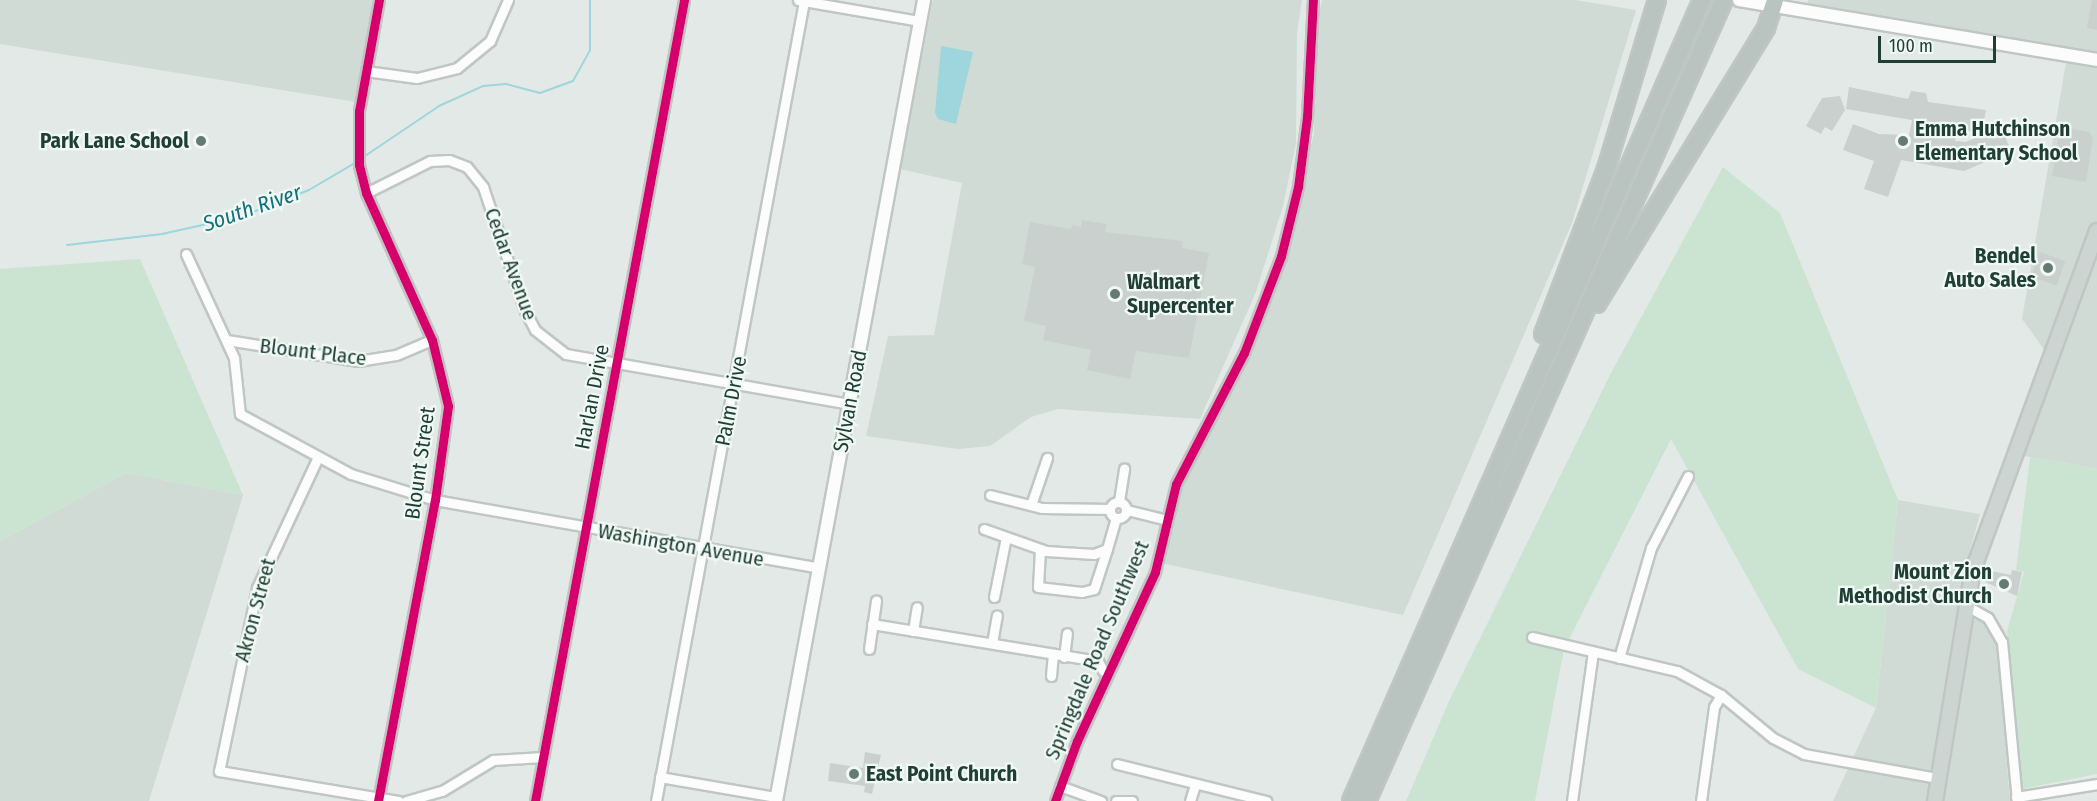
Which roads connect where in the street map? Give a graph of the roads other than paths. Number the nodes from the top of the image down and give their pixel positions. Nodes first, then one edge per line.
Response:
1 (379, 0) edge
2 (508, 0) edge
3 (684, 0) edge
4 (924, 0) edge
5 (1313, 0) edge
6 (1657, 0) edge
7 (1702, 0) edge
8 (1724, 0) edge
9 (1739, 0) edge
10 (801, 1) edge
11 (1775, 3) edge
12 (920, 21) junction
13 (2097, 60) edge
14 (366, 71) junction
15 (366, 192) junction
16 (2097, 231) edge
17 (186, 254) dead end
18 (1575, 332) junction
19 (227, 340) junction
20 (432, 340) junction
21 (616, 364) junction
22 (734, 385) junction
23 (849, 404) junction
24 (318, 457) junction
25 (1047, 458) dead end
26 (1497, 458) junction
27 (1124, 468) dead end
28 (1688, 476) dead end
29 (990, 495) dead end
30 (435, 500) junction
31 (1119, 501) junction
32 (1031, 505) junction
33 (1110, 509) junction
34 (1126, 510) junction
35 (1116, 518) junction
36 (1167, 520) junction
37 (586, 529) junction
38 (984, 530) dead end
39 (1006, 537) junction
40 (703, 549) junction
41 (1040, 549) junction
42 (1107, 549) junction
43 (819, 568) junction
44 (994, 597) dead end
45 (876, 601) dead end
46 (1965, 605) junction
47 (917, 607) dead end
48 (997, 615) dead end
49 (872, 624) junction
50 (913, 631) junction
51 (1067, 633) dead end
52 (1532, 637) dead end
53 (992, 643) junction
54 (869, 649) dead end
55 (1593, 652) junction
56 (1053, 655) junction
57 (1064, 657) junction
58 (1619, 658) junction
59 (1106, 672) junction
60 (1051, 676) dead end
61 (1721, 695) junction
62 (543, 757) junction
63 (1117, 764) dead end
64 (660, 777) junction
65 (1938, 778) junction
66 (2097, 784) edge
67 (1195, 785) junction
68 (1060, 786) junction
69 (776, 799) edge
70 (2017, 799) edge
71 (378, 800) edge
72 (399, 801) edge
73 (406, 801) edge
74 (535, 801) edge
75 (656, 801) edge
76 (1055, 801) edge
77 (1101, 801) edge
78 (1116, 801) edge
79 (1132, 801) edge
80 (1190, 801) edge
81 (1266, 801) edge
82 (1351, 801) edge
83 (1367, 801) edge
84 (1572, 801) edge
85 (1701, 801) edge
86 (1935, 801) edge

1 - 14 street, Blount Street
2 - 14 street
3 - 21 street, Harlan Drive
4 - 12 main road, Sylvan Road
5 - 36 street, Springdale Road Southwest
6 - 26 highway
7 - 26 highway
8 - 18 highway
9 - 11 main road
10 - 12 street
10 - 22 street, Palm Drive
11 - 13 main road
11 - 18 highway
12 - 23 main road, Sylvan Road
14 - 15 street, Blount Street
15 - 20 street, Blount Street
15 - 21 street, Cedar Avenue
16 - 46 main road
17 - 19 street
18 - 83 highway
19 - 20 street, Blount Place
19 - 24 street, Washington Avenue
20 - 30 street, Blount Street
21 - 22 street, Cedar Avenue
21 - 37 street, Harlan Drive
22 - 23 street, Cedar Avenue
22 - 40 street, Palm Drive
23 - 43 main road, Sylvan Road
24 - 30 street, Washington Avenue
24 - 71 street, Akron Street
25 - 32 street
26 - 82 highway
27 - 31 street
28 - 58 street
29 - 32 street
30 - 37 street, Washington Avenue
30 - 71 street, Blount Street
31 - 33 street
31 - 34 street
32 - 33 street
33 - 35 street
34 - 35 street
34 - 36 street
35 - 42 street
36 - 59 street, Springdale Road Southwest
37 - 40 street, Washington Avenue
37 - 62 street, Harlan Drive
38 - 39 street
39 - 41 street
39 - 44 street
40 - 43 street, Washington Avenue
40 - 64 street, Palm Drive
41 - 42 street
41 - 42 street
43 - 69 main road, Sylvan Road
45 - 49 street
46 - 65 main road
46 - 70 street
47 - 50 street
48 - 53 street
49 - 50 street
49 - 54 street
50 - 53 street
51 - 57 street
52 - 55 street
53 - 56 street
55 - 58 street
55 - 84 street
56 - 57 street
56 - 60 street
57 - 59 street
58 - 61 street
59 - 68 street, Springdale Road Southwest
61 - 65 street
61 - 85 street
62 - 73 street
62 - 74 street, Harlan Drive
63 - 67 street
64 - 69 street
64 - 75 street, Palm Drive
65 - 86 main road
66 - 70 street
67 - 80 street
67 - 81 street
68 - 76 street, Springdale Road Southwest
68 - 77 street
71 - 72 street
78 - 79 street

